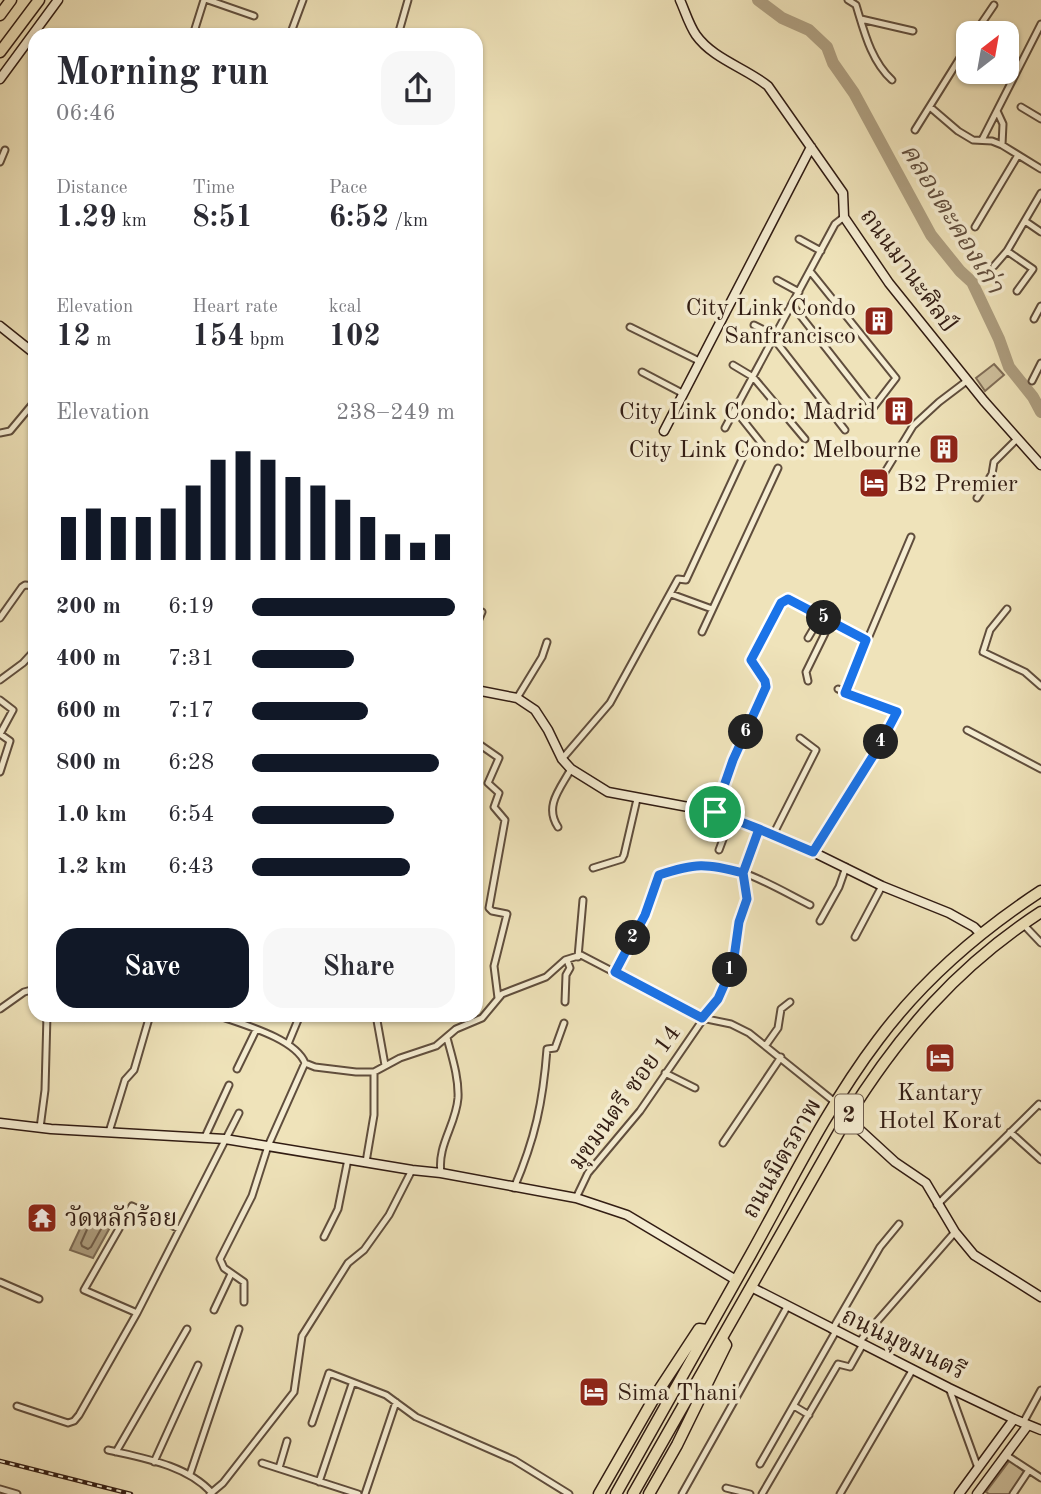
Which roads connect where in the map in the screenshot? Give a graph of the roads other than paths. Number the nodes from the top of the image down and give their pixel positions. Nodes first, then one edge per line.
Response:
1 (11, 0) edge
2 (39, 0) edge
3 (58, 0) edge
4 (206, 0) edge
5 (303, 0) edge
6 (408, 0) edge
7 (680, 0) edge
8 (848, 0) edge
9 (994, 5) dead end
10 (0, 15) edge
11 (254, 16) dead end
12 (861, 19) junction
13 (983, 21) edge
14 (1041, 24) edge
15 (37, 28) edge
16 (196, 28) edge
17 (293, 28) edge
18 (400, 28) edge
19 (913, 31) dead end
20 (12, 36) junction
21 (28, 41) edge
22 (0, 52) edge
23 (0, 64) edge
24 (956, 65) edge
25 (0, 79) edge
26 (892, 80) dead end
27 (930, 107) junction
28 (1021, 107) dead end
29 (997, 111) junction
30 (1041, 119) edge
31 (915, 130) dead end
32 (982, 140) junction
33 (1002, 145) junction
34 (811, 147) junction
35 (5, 150) dead end
36 (1018, 155) junction
37 (0, 162) edge
38 (1041, 169) edge
39 (1041, 193) edge
40 (844, 217) junction
41 (1025, 221) junction
42 (975, 227) dead end
43 (1041, 232) edge
44 (799, 240) dead end
45 (821, 251) junction
46 (1007, 251) junction
47 (995, 265) dead end
48 (810, 271) junction
49 (777, 280) dead end
50 (1017, 291) dead end
51 (799, 292) junction
52 (793, 306) junction
53 (1041, 306) edge
54 (1034, 319) dead end
55 (754, 325) dead end
56 (0, 326) edge
57 (630, 327) dead end
58 (775, 337) junction
59 (28, 348) edge
60 (699, 361) junction
61 (1041, 363) edge
62 (733, 365) dead end
63 (642, 373) dead end
64 (753, 377) junction
65 (968, 380) junction
66 (1032, 381) dead end
67 (682, 393) junction
68 (28, 409) edge
69 (735, 410) junction
70 (725, 428) dead end
71 (845, 430) dead end
72 (664, 431) dead end
73 (0, 433) edge
74 (805, 439) dead end
75 (1017, 439) junction
76 (762, 444) dead end
77 (744, 455) dead end
78 (1041, 465) edge
79 (778, 468) dead end
80 (882, 477) dead end
81 (977, 498) dead end
82 (911, 537) dead end
83 (28, 585) edge
84 (671, 594) junction
85 (712, 609) junction
86 (1007, 609) dead end
87 (821, 616) junction
88 (0, 618) edge
89 (831, 621) junction
90 (702, 632) dead end
91 (808, 638) dead end
92 (866, 640) junction
93 (547, 642) dead end
94 (28, 658) edge
95 (0, 680) edge
96 (808, 681) dead end
97 (1041, 686) edge
98 (483, 691) edge
99 (517, 698) junction
100 (0, 699) edge
101 (967, 730) dead end
102 (0, 734) edge
103 (800, 738) dead end
104 (483, 747) edge
105 (562, 759) junction
106 (571, 769) junction
107 (1041, 769) edge
108 (0, 772) edge
109 (637, 799) junction
110 (715, 812) junction
111 (731, 818) junction
112 (558, 827) dead end
113 (759, 829) junction
114 (773, 835) junction
115 (719, 850) dead end
116 (813, 852) junction
117 (846, 867) junction
118 (593, 868) dead end
119 (743, 873) junction
120 (882, 886) junction
121 (1041, 891) edge
122 (583, 900) dead end
123 (810, 905) dead end
124 (1041, 912) edge
125 (820, 921) dead end
126 (1023, 923) junction
127 (981, 934) junction
128 (855, 936) dead end
129 (1041, 943) edge
130 (578, 957) junction
131 (567, 960) junction
132 (615, 972) junction
133 (28, 991) edge
134 (498, 998) junction
135 (565, 1002) dead end
136 (790, 1002) dead end
137 (0, 1009) edge
138 (483, 1017) edge
139 (702, 1018) junction
140 (47, 1022) edge
141 (148, 1022) edge
142 (235, 1022) edge
143 (297, 1022) edge
144 (377, 1022) edge
145 (473, 1022) edge
146 (564, 1023) dead end
147 (256, 1030) junction
148 (447, 1038) junction
149 (288, 1044) junction
150 (766, 1045) junction
151 (781, 1057) junction
152 (304, 1063) junction
153 (385, 1065) junction
154 (237, 1069) dead end
155 (374, 1072) junction
156 (665, 1073) junction
157 (229, 1086) dead end
158 (695, 1088) dead end
159 (836, 1103) junction
160 (1041, 1106) edge
161 (239, 1113) dead end
162 (847, 1118) junction
163 (0, 1123) edge
164 (40, 1128) junction
165 (109, 1132) junction
166 (1010, 1132) junction
167 (205, 1137) junction
168 (225, 1139) junction
169 (723, 1143) dead end
170 (268, 1146) junction
171 (348, 1160) junction
172 (1041, 1160) edge
173 (366, 1162) junction
174 (412, 1170) junction
175 (441, 1173) junction
176 (514, 1188) junction
177 (576, 1198) junction
178 (937, 1205) junction
179 (899, 1224) dead end
180 (179, 1229) junction
181 (955, 1232) junction
182 (324, 1237) dead end
183 (231, 1274) junction
184 (736, 1280) junction
185 (0, 1282) edge
186 (751, 1287) junction
187 (1041, 1297) edge
188 (39, 1299) dead end
189 (244, 1303) dead end
190 (787, 1307) junction
191 (214, 1310) dead end
192 (137, 1313) junction
193 (187, 1329) dead end
194 (239, 1329) dead end
195 (708, 1330) junction
196 (834, 1330) junction
197 (722, 1339) junction
198 (861, 1343) junction
199 (198, 1365) dead end
200 (913, 1369) junction
201 (352, 1384) junction
202 (949, 1388) junction
203 (1041, 1390) edge
204 (396, 1402) junction
205 (17, 1406) dead end
206 (794, 1406) junction
207 (809, 1415) junction
208 (1021, 1422) junction
209 (312, 1423) dead end
210 (1041, 1430) edge
211 (287, 1441) dead end
212 (108, 1450) dead end
213 (116, 1452) junction
214 (1006, 1455) junction
215 (154, 1462) junction
216 (262, 1462) dead end
217 (760, 1464) dead end
218 (279, 1468) junction
219 (978, 1468) junction
220 (1029, 1471) junction
221 (190, 1474) junction
222 (1041, 1478) edge
223 (319, 1482) junction
224 (726, 1488) dead end
225 (0, 1489) edge
226 (211, 1493) edge
227 (980, 1493) edge
228 (18, 1494) edge
229 (359, 1494) edge
230 (365, 1494) edge
231 (569, 1494) edge
232 (599, 1494) edge
233 (616, 1494) edge
234 (633, 1494) edge
235 (649, 1494) edge
236 (682, 1494) edge
237 (750, 1494) edge
238 (762, 1494) edge
239 (840, 1494) edge
240 (959, 1494) edge
241 (1013, 1494) edge

1 - 10 highway
2 - 20 highway
3 - 15 street
4 - 11 street
4 - 16 street
5 - 17 street
6 - 18 street
7 - 34 street, ถนนมานะศิลป์
8 - 12 street
9 - 13 street
12 - 19 street
12 - 26 street
14 - 29 street
20 - 22 highway
20 - 23 highway
21 - 25 street
24 - 27 street
27 - 31 street
27 - 32 street
28 - 30 street
29 - 32 street
29 - 33 street
32 - 33 street
33 - 36 street
34 - 40 street, ถนนมานะศิลป์
34 - 60 street
35 - 37 street
36 - 38 street
36 - 42 street
39 - 41 street
40 - 45 street
40 - 65 street, ถนนมานะศิลป์
41 - 43 street
41 - 46 street
44 - 45 street
45 - 48 street
46 - 47 street
46 - 50 street
48 - 51 street
48 - 52 street
49 - 51 street
51 - 52 street
52 - 58 street
53 - 54 street
55 - 58 street
56 - 59 street
57 - 60 street
58 - 64 street
58 - 71 street
60 - 67 street
61 - 66 street
62 - 64 street
63 - 67 street
64 - 69 street
64 - 74 street
65 - 75 street, ถนนมานะศิลป์
65 - 80 street
67 - 72 street
68 - 73 street
69 - 70 street
69 - 76 street
75 - 78 street, ถนนมานะศิลป์
75 - 81 street
77 - 84 street
79 - 85 street
82 - 92 street
83 - 88 street
84 - 85 street
84 - 105 street
85 - 90 street
86 - 97 street
87 - 89 street
87 - 91 street
87 - 110 street
89 - 92 street
89 - 96 street
92 - 116 street
93 - 99 street
94 - 95 street
98 - 99 street
99 - 105 street
100 - 102 street
101 - 107 street
102 - 108 street
103 - 114 street
104 - 134 street
105 - 106 street
106 - 109 street
106 - 112 street
109 - 110 street
109 - 118 street
110 - 111 street
111 - 113 street
111 - 115 street
113 - 114 street
113 - 119 street
114 - 116 street
116 - 117 street
117 - 120 street
117 - 125 street
119 - 123 street
119 - 132 street
119 - 139 street, มุขมนตรี ซอย 14
120 - 127 street
120 - 128 street
121 - 127 highway, ถนนมิตรภาพ / 2
122 - 130 street
124 - 126 highway, ถนนมิตรภาพ / 2
126 - 129 street
126 - 162 highway, ถนนมิตรภาพ / 2
127 - 159 highway, ถนนมิตรภาพ / 2
130 - 131 street
130 - 132 street
131 - 134 street
131 - 135 street
132 - 139 street
133 - 137 street
134 - 138 street
136 - 150 street
139 - 150 street
139 - 156 street, มุขมนตรี ซอย 14
140 - 164 street
141 - 165 street
142 - 147 street
143 - 149 street
144 - 153 street
145 - 148 street
146 - 176 street
147 - 149 street
147 - 154 street
148 - 153 street
148 - 175 street
149 - 152 street
150 - 151 street
151 - 159 street
151 - 169 street
152 - 155 street
152 - 170 street
153 - 155 street
155 - 173 street
156 - 158 street
156 - 177 street, มุขมนตรี ซอย 14
157 - 167 street
159 - 184 highway, ถนนมิตรภาพ / 2
160 - 166 street
161 - 168 street
162 - 178 street
162 - 186 highway, ถนนมิตรภาพ / 2
163 - 164 street
164 - 165 street
165 - 167 street
166 - 172 street
166 - 178 street
167 - 168 street
168 - 170 street
168 - 180 street
170 - 171 street
170 - 183 street
171 - 173 street
171 - 182 street
173 - 174 street
174 - 175 street
174 - 226 street
175 - 176 street
176 - 177 street
177 - 184 street
178 - 181 street
179 - 196 street
180 - 192 street
180 - 192 street
181 - 187 street
181 - 198 street
183 - 189 street
183 - 191 street
184 - 195 highway, ถนนมิตรภาพ / 2
185 - 188 street
186 - 190 street, ถนนมุขมนตรี
186 - 197 highway, ถนนมิตรภาพ / 2
190 - 196 street, ถนนมุขมนตรี
190 - 236 street
192 - 205 street
193 - 213 street
194 - 221 street
195 - 232 highway
195 - 233 highway, ถนนมิตรภาพ / 2
196 - 198 street, ถนนมุขมนตรี
196 - 206 street
197 - 234 highway, ถนนมิตรภาพ / 2
197 - 235 highway
198 - 200 street, ถนนมุขมนตรี
198 - 207 street
199 - 215 street
200 - 202 street, ถนนมุขมนตรี
200 - 239 street
201 - 204 street
201 - 209 street
201 - 223 street
202 - 208 street, ถนนมุขมนตรี
202 - 219 street
203 - 208 street
204 - 230 street
204 - 231 street
206 - 207 street
206 - 217 street
207 - 238 street
208 - 210 street, ถนนมุขมนตรี
208 - 214 street
208 - 219 street
211 - 218 street
212 - 213 street
213 - 215 street
214 - 220 street
214 - 227 street
215 - 221 street
216 - 218 street
218 - 223 street
219 - 240 street
220 - 222 street
220 - 241 street
221 - 226 street
223 - 229 street
224 - 237 street
225 - 228 street

